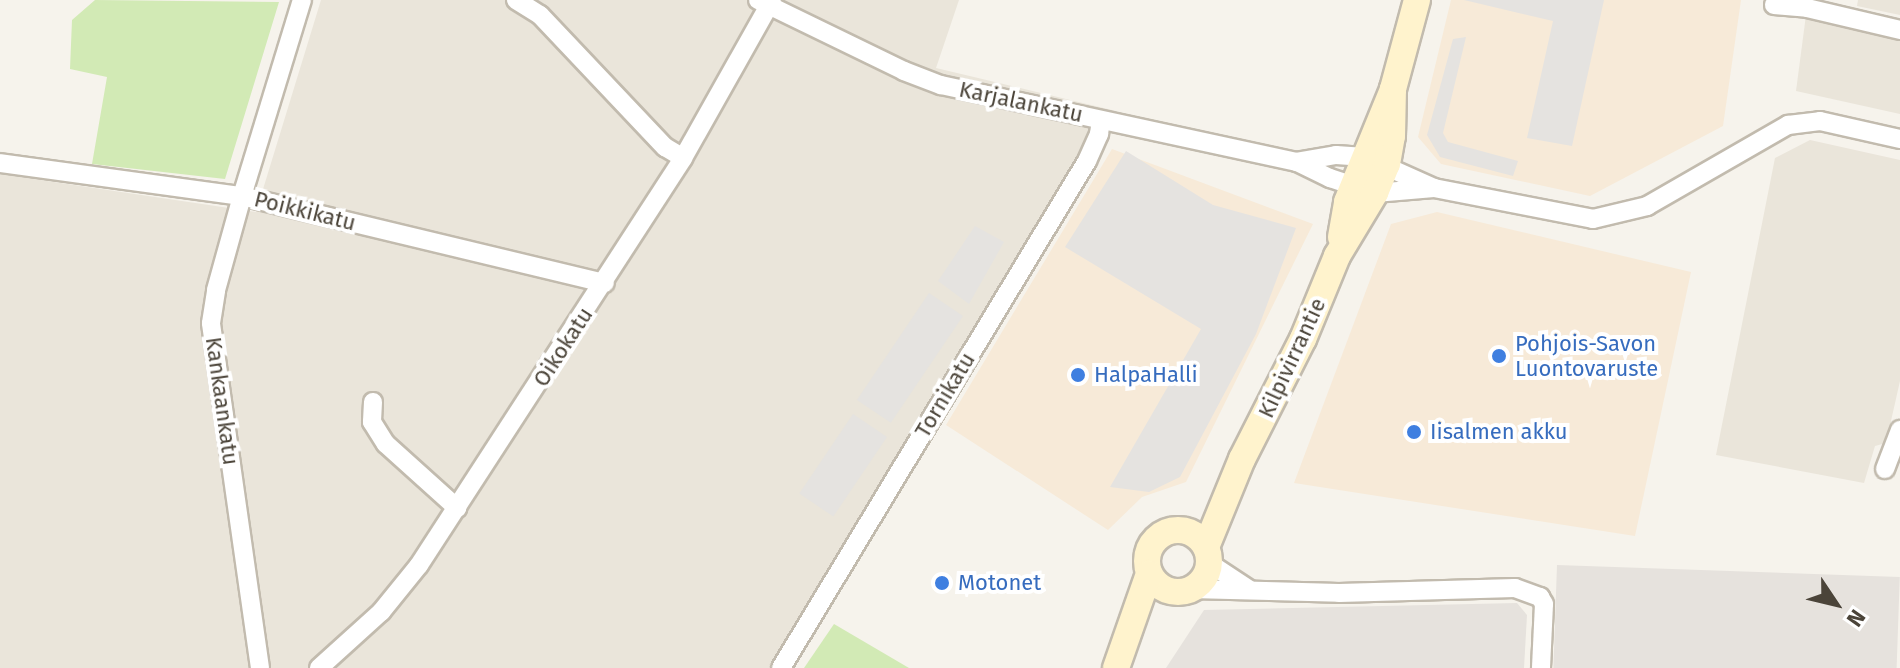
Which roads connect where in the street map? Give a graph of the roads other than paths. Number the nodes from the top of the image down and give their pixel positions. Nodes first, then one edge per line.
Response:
1 (302, 0) edge
2 (516, 0) edge
3 (1417, 0) edge
4 (766, 2) edge
5 (1774, 5) dead end
6 (1900, 30) edge
7 (1101, 120) junction
8 (1900, 139) edge
9 (683, 158) junction
10 (1376, 161) junction
11 (1297, 162) junction
12 (0, 163) edge
13 (1434, 188) junction
14 (1364, 190) junction
15 (242, 196) junction
16 (605, 283) junction
17 (373, 402) dead end
18 (1900, 430) edge
19 (1242, 459) junction
20 (1885, 469) dead end
21 (457, 508) junction
22 (1180, 530) junction
23 (1207, 555) junction
24 (1149, 574) junction
25 (1183, 590) junction
26 (1252, 591) junction
27 (1118, 663) edge
28 (260, 668) edge
29 (319, 668) edge
30 (781, 668) edge
31 (1541, 668) edge

1 - 15 street, Kankaankatu
2 - 9 street
3 - 10 street, Kilpivirrantie
4 - 7 street, Karjalankatu
4 - 9 street, Oikokatu
5 - 6 street
7 - 11 street, Karjalankatu
7 - 30 street, Tornikatu
8 - 13 street
9 - 16 street, Oikokatu
10 - 11 street, Karjalankatu
10 - 13 street
10 - 14 street, Kilpivirrantie
11 - 14 street, Karjalankatu
12 - 15 street, Poikkikatu
13 - 14 street
14 - 19 street, Kilpivirrantie
15 - 16 street, Poikkikatu
15 - 28 street, Kankaankatu
16 - 21 street, Oikokatu
17 - 21 street
18 - 20 street
19 - 22 street, Kilpivirrantie
19 - 23 street, Kilpivirrantie
21 - 29 street, Oikokatu
22 - 23 street
22 - 24 street
23 - 25 street
23 - 26 street
24 - 25 street
24 - 27 street
25 - 26 street
25 - 27 street
26 - 31 street

